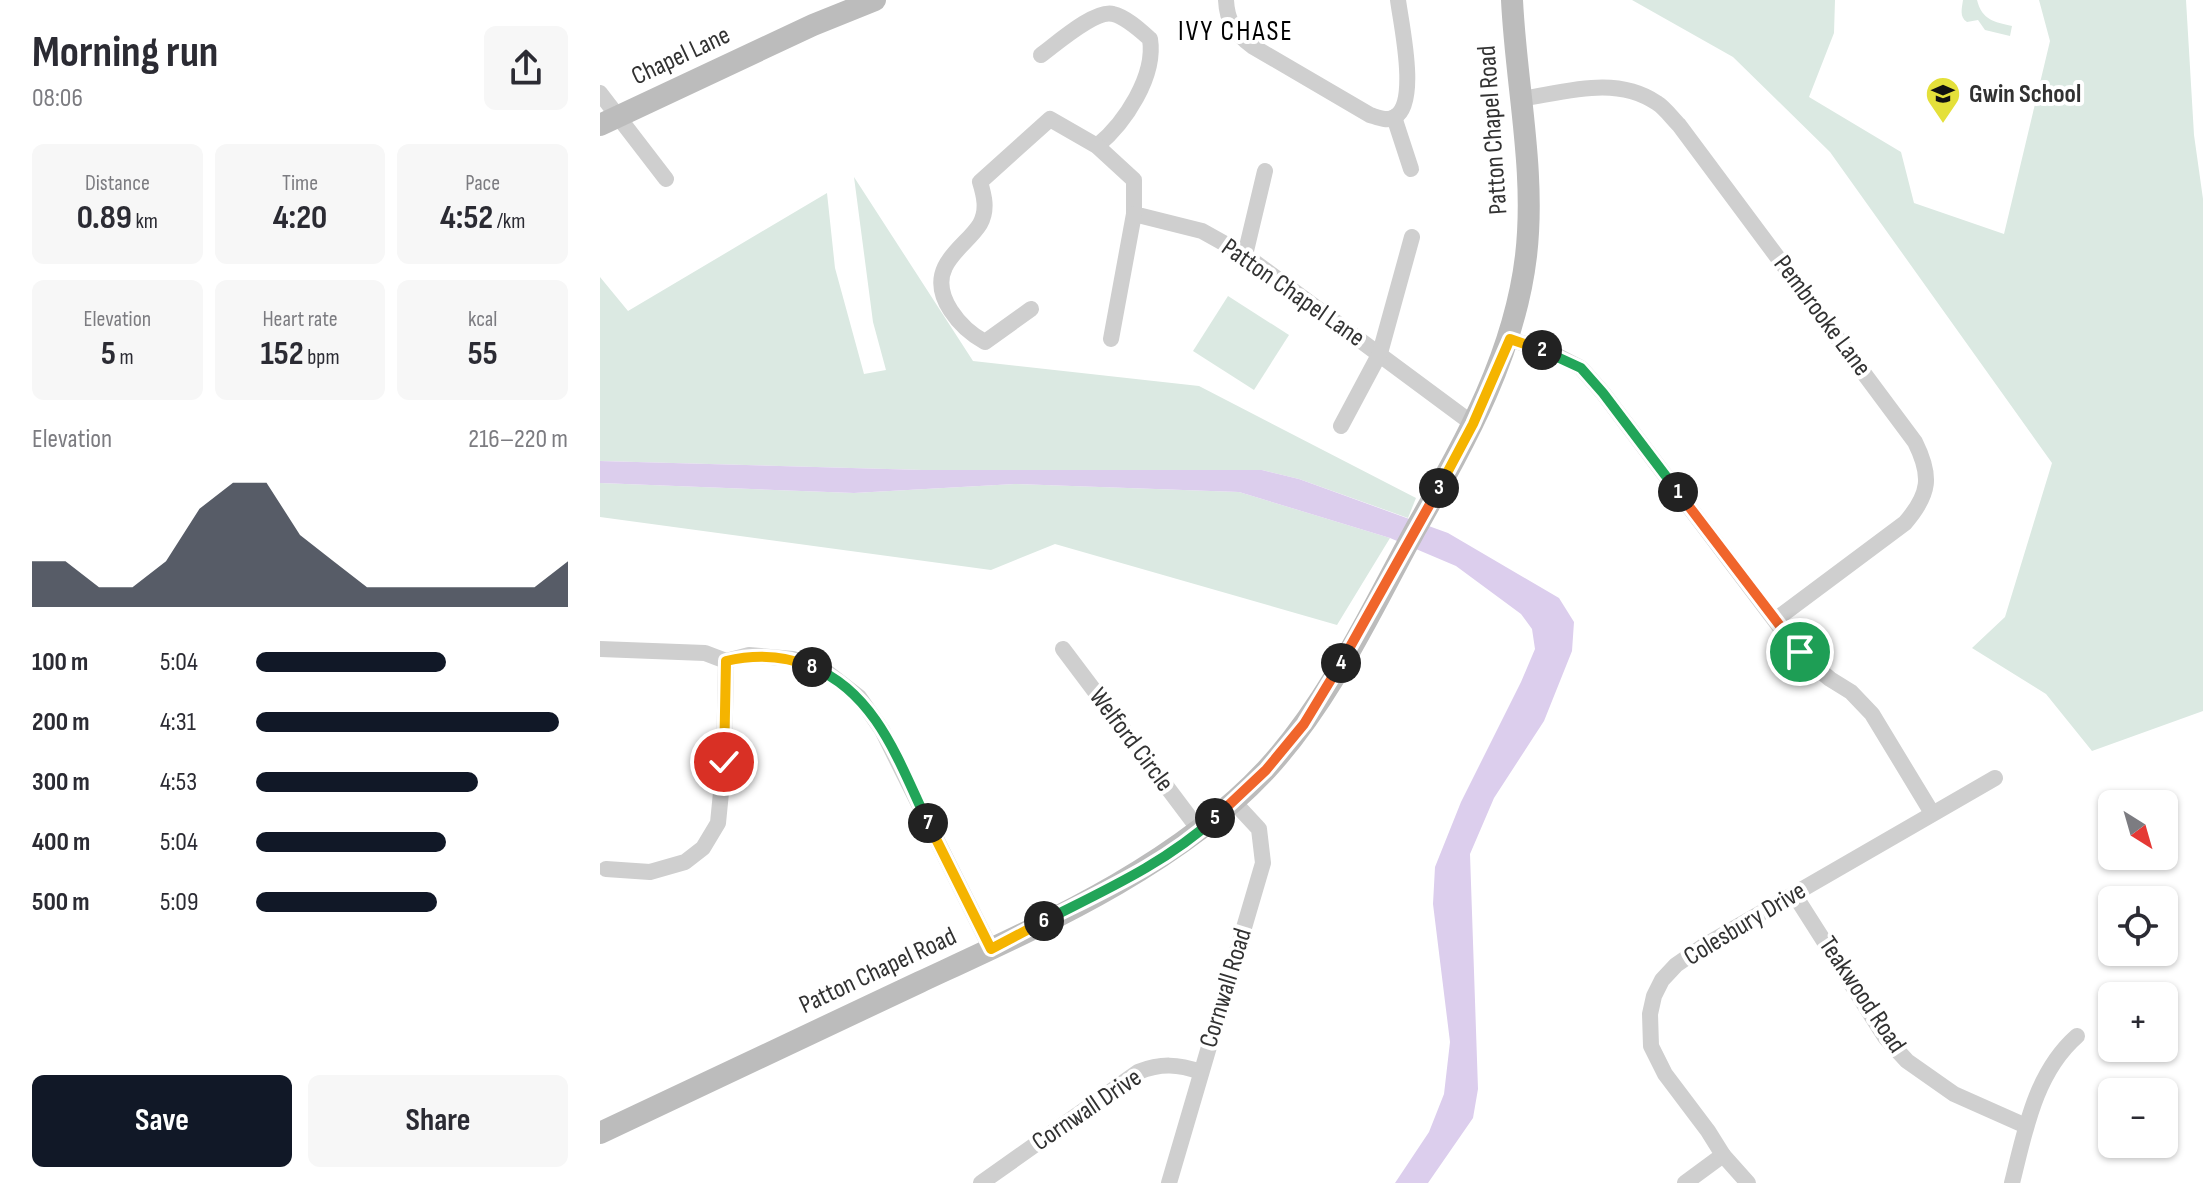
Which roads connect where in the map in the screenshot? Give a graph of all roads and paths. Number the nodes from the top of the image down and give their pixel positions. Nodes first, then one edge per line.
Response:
1 (875, 0) edge
2 (1226, 0) edge
3 (1398, 0) edge
4 (1512, 0) edge
5 (1041, 55) dead end
6 (600, 93) edge
7 (1521, 99) junction
8 (1394, 117) junction
9 (610, 120) edge
10 (1097, 146) junction
11 (1411, 169) dead end
12 (1265, 171) dead end
13 (666, 179) dead end
14 (1134, 214) junction
15 (1412, 237) dead end
16 (1245, 255) junction
17 (1031, 309) dead end
18 (1111, 339) dead end
19 (1510, 339) junction
20 (1380, 353) junction
21 (1473, 424) junction
22 (1341, 426) dead end
23 (1775, 620) junction
24 (600, 649) edge
25 (1063, 649) dead end
26 (726, 661) junction
27 (1995, 778) dead end
28 (1233, 801) junction
29 (1932, 813) junction
30 (1200, 831) junction
31 (606, 869) dead end
32 (1794, 894) junction
33 (991, 949) junction
34 (2077, 1036) dead end
35 (1201, 1072) junction
36 (2026, 1126) junction
37 (600, 1133) edge
38 (1723, 1155) junction
39 (981, 1183) edge
40 (1169, 1183) edge
41 (1685, 1183) edge
42 (1748, 1183) edge
43 (2012, 1183) edge

1 - 9 street, Chapel Lane
2 - 8 street
3 - 8 street
4 - 7 street, Patton Chapel Road
5 - 10 street
6 - 9 street
7 - 19 street, Patton Chapel Road
7 - 23 street, Pembrooke Lane
8 - 11 street
9 - 13 street
10 - 14 street
10 - 17 street
12 - 16 street
14 - 16 street, Patton Chapel Lane
14 - 18 street
15 - 20 street
16 - 20 street, Patton Chapel Lane
19 - 21 street, Patton Chapel Road
19 - 23 street
20 - 21 street, Patton Chapel Lane
20 - 22 street
21 - 28 street, Patton Chapel Road
23 - 29 street
24 - 26 street
25 - 30 street, Welford Circle
26 - 31 street
26 - 33 street
27 - 29 street, Colesbury Drive
28 - 30 street, Patton Chapel Road
28 - 35 street, Cornwall Road
29 - 32 street, Colesbury Drive
30 - 33 street, Patton Chapel Road
32 - 36 street, Teakwood Road
32 - 38 street, Colesbury Drive
33 - 37 street, Patton Chapel Road
34 - 36 street
35 - 39 street, Cornwall Drive
35 - 40 street, Cornwall Road
36 - 43 street
38 - 41 street
38 - 42 street, Colesbury Drive

